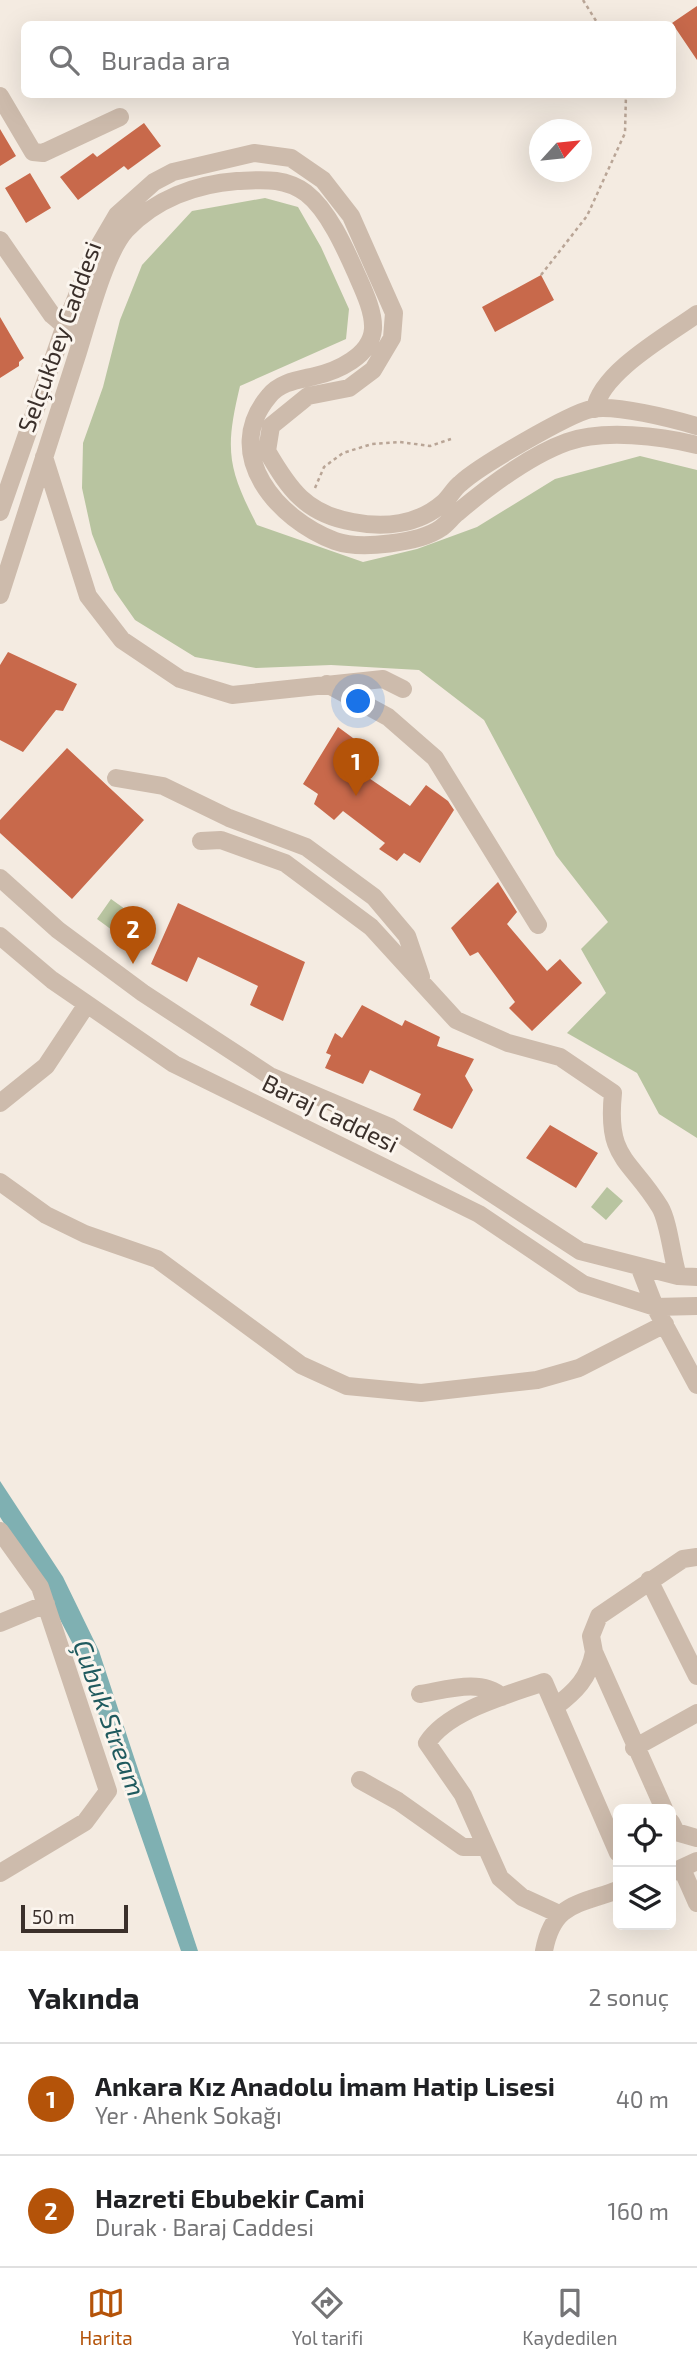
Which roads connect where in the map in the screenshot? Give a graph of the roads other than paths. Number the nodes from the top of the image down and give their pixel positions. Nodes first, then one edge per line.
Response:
1 (0, 96) edge
2 (120, 117) dead end
3 (0, 240) edge
4 (697, 314) edge
5 (64, 328) junction
6 (82, 338) junction
7 (595, 409) junction
8 (697, 426) edge
9 (697, 445) edge
10 (23, 446) junction
11 (44, 457) junction
12 (0, 512) edge
13 (0, 595) edge
14 (327, 684) junction
15 (402, 689) dead end
16 (116, 778) dead end
17 (201, 841) dead end
18 (0, 878) edge
19 (538, 925) dead end
20 (0, 936) edge
21 (424, 984) junction
22 (87, 1004) junction
23 (0, 1103) edge
24 (0, 1182) edge
25 (639, 1266) junction
26 (678, 1276) junction
27 (697, 1277) edge
28 (697, 1306) edge
29 (656, 1307) junction
30 (665, 1324) junction
31 (697, 1385) edge
32 (0, 1531) edge
33 (697, 1558) edge
34 (649, 1580) junction
35 (46, 1604) junction
36 (0, 1623) edge
37 (594, 1652) junction
38 (697, 1676) edge
39 (420, 1693) dead end
40 (502, 1697) junction
41 (555, 1707) junction
42 (697, 1713) edge
43 (634, 1748) junction
44 (360, 1780) dead end
45 (662, 1804) edge
46 (676, 1832) edge
47 (697, 1838) edge
48 (613, 1841) edge
49 (486, 1847) junction
50 (683, 1868) edge
51 (0, 1873) edge
52 (613, 1892) edge
53 (697, 1903) edge
54 (559, 1914) junction
55 (544, 1951) edge

1 - 2 street
3 - 5 street
4 - 7 street
5 - 6 street
5 - 7 street, Selçukbey Caddesi
5 - 10 street, Selçukbey Caddesi
6 - 9 street, Selçukbey Caddesi
6 - 11 street, Selçukbey Caddesi
7 - 8 street
10 - 11 street
10 - 12 street, Selçukbey Caddesi
11 - 13 street, Selçukbey Caddesi
11 - 14 street
14 - 15 street
14 - 19 street
16 - 21 street
17 - 21 street
18 - 25 street, Baraj Caddesi
20 - 22 street, Baraj Caddesi
21 - 26 street
22 - 23 street
22 - 29 street, Baraj Caddesi
24 - 30 street
25 - 26 street, Baraj Caddesi
25 - 29 street
26 - 27 street, Baraj Caddesi
28 - 29 street, Baraj Caddesi
29 - 30 street
30 - 31 street
32 - 35 street
33 - 34 street
34 - 37 street
34 - 38 street
35 - 36 street
35 - 51 street
37 - 41 street
37 - 43 street
39 - 40 street
40 - 41 street
40 - 49 street
41 - 48 street
42 - 43 street
43 - 45 street
44 - 49 street
46 - 47 street
49 - 54 street
50 - 53 street
52 - 54 street
54 - 55 street

